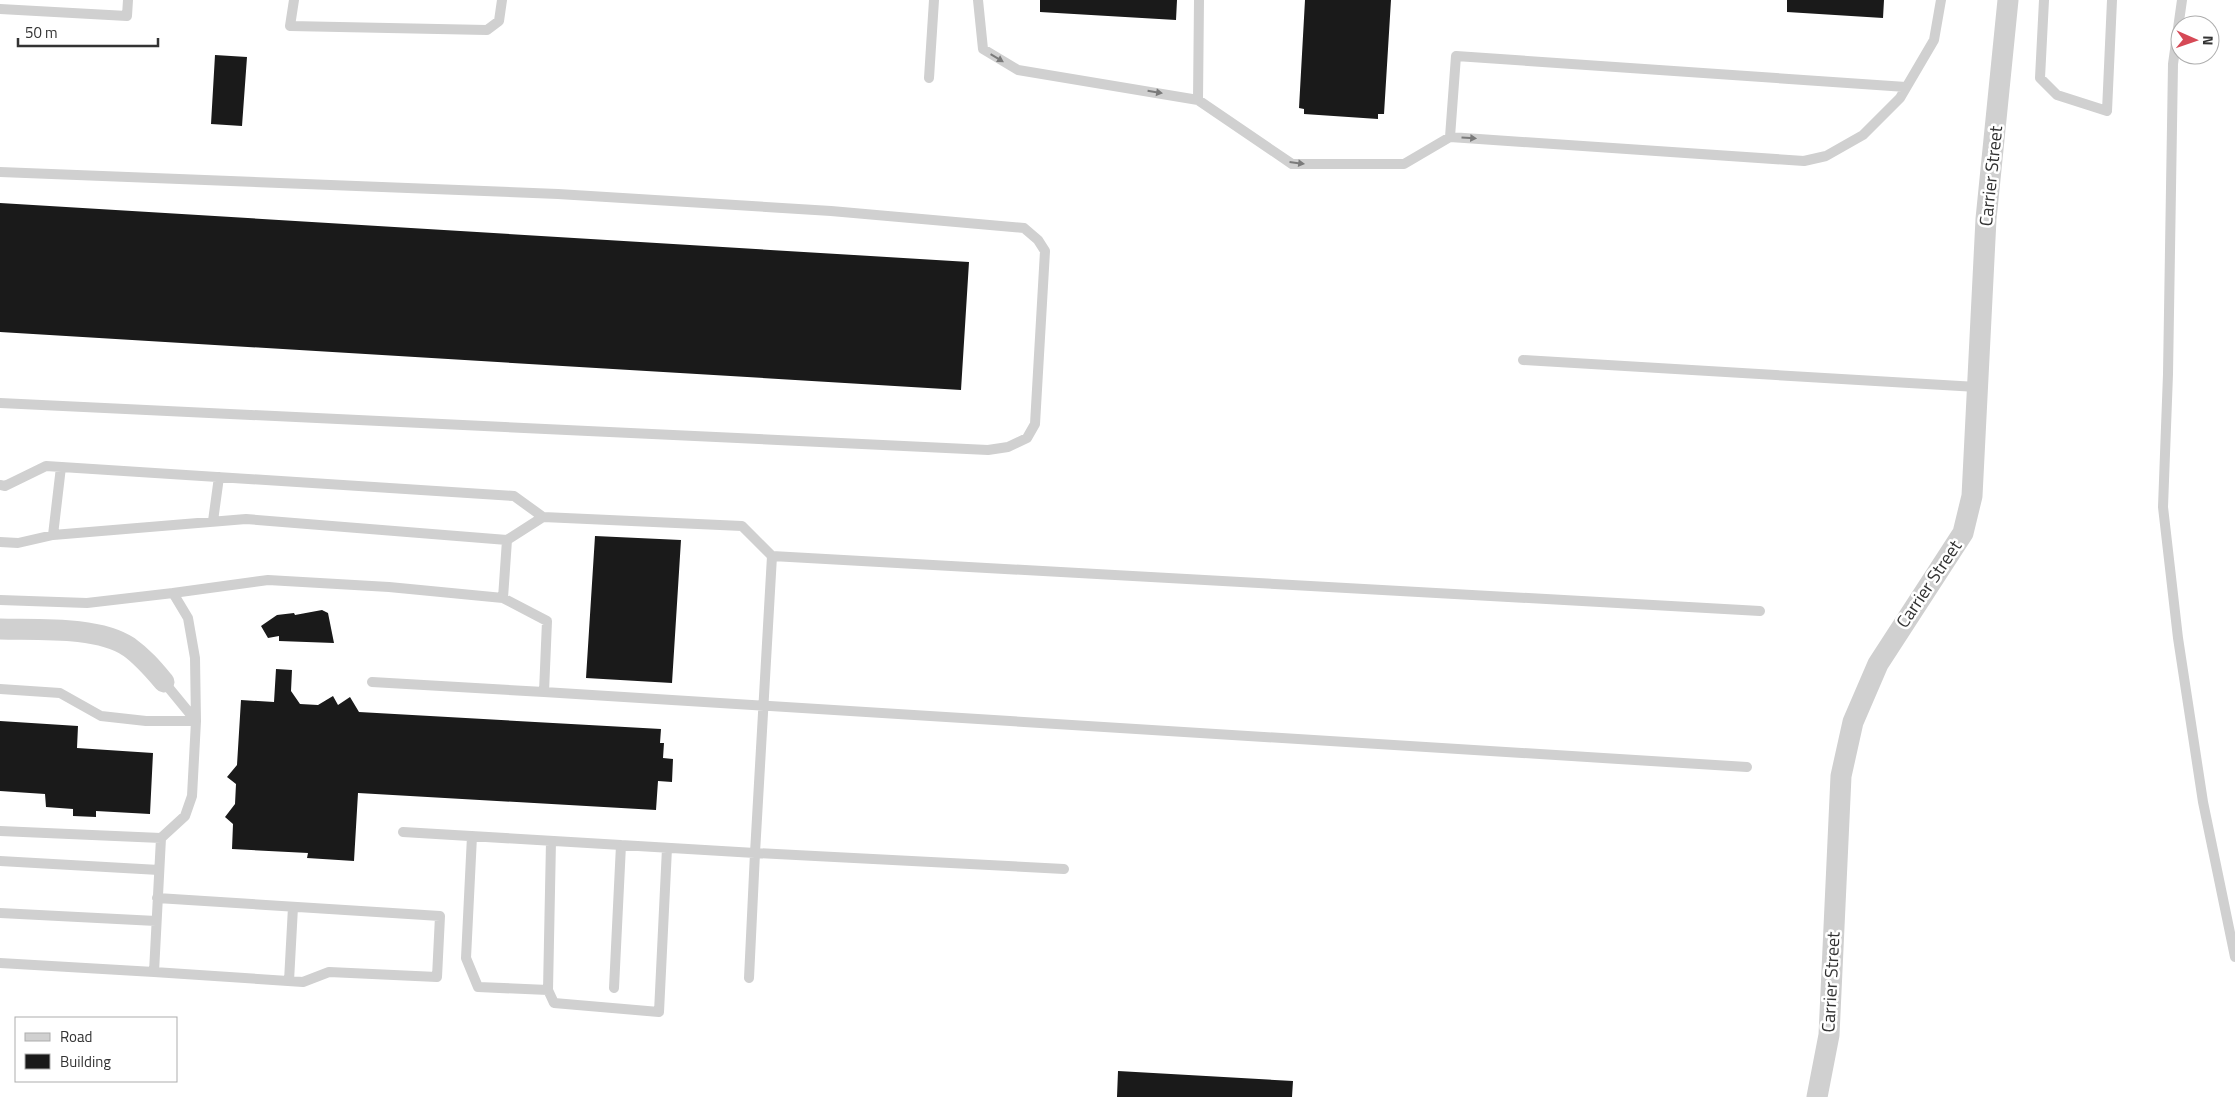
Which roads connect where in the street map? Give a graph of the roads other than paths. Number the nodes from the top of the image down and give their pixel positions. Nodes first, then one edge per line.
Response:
1 (128, 0) edge
2 (294, 0) edge
3 (502, 0) edge
4 (934, 0) edge
5 (978, 0) edge
6 (1199, 0) edge
7 (1941, 0) edge
8 (2008, 0) edge
9 (2044, 0) edge
10 (2112, 0) edge
11 (2182, 0) edge
12 (0, 9) edge
13 (928, 78) dead end
14 (1906, 87) junction
15 (1198, 100) junction
16 (1450, 137) junction
17 (0, 172) edge
18 (1523, 360) dead end
19 (1977, 388) junction
20 (0, 403) edge
21 (62, 467) junction
22 (219, 477) junction
23 (0, 485) edge
24 (543, 517) junction
25 (213, 521) junction
26 (53, 534) junction
27 (508, 540) junction
28 (0, 542) edge
29 (772, 556) junction
30 (173, 593) junction
31 (503, 598) junction
32 (0, 600) edge
33 (1760, 611) dead end
34 (1, 629) edge
35 (164, 682) joint
36 (372, 682) dead end
37 (0, 689) edge
38 (544, 692) junction
39 (764, 706) junction
40 (196, 721) junction
41 (1747, 767) dead end
42 (0, 831) edge
43 (403, 832) dead end
44 (472, 836) junction
45 (161, 838) junction
46 (551, 841) junction
47 (621, 845) junction
48 (667, 848) junction
49 (755, 853) junction
50 (0, 861) edge
51 (1064, 868) dead end
52 (159, 870) junction
53 (158, 898) junction
54 (293, 907) junction
55 (0, 913) edge
56 (156, 921) junction
57 (2235, 957) edge
58 (0, 963) edge
59 (154, 972) junction
60 (749, 978) dead end
61 (289, 981) junction
62 (614, 988) dead end
63 (548, 990) junction
64 (1818, 1097) edge

1 - 12 lane
2 - 3 lane
4 - 13 lane
5 -> 15 lane
6 - 15 lane
7 - 14 lane
8 - 19 street, Carrier Street
9 - 10 lane
11 - 57 lane
16 -> 14 lane
14 - 16 lane
15 -> 16 lane
17 - 20 lane
18 - 19 lane
19 - 64 street, Carrier Street
21 - 22 lane
21 - 23 lane
21 - 26 lane
22 - 24 lane
22 - 25 lane
24 - 27 lane
24 - 29 lane
25 - 26 lane
25 - 27 lane
26 - 28 lane
27 - 31 lane
29 - 33 lane
29 - 39 lane
30 - 31 lane
30 - 32 lane
30 - 40 lane
31 - 38 lane
34 - 35 street
35 - 40 lane
36 - 38 lane
37 - 40 lane
38 - 39 lane
39 - 41 lane
39 - 49 lane
40 - 45 lane
42 - 45 lane
43 - 44 lane
44 - 46 lane
44 - 63 lane
45 - 52 lane
46 - 47 lane
46 - 63 lane
47 - 48 lane
47 - 62 lane
48 - 49 lane
48 - 63 lane
49 - 51 lane
49 - 60 lane
50 - 52 lane
52 - 53 lane
53 - 54 lane
53 - 56 lane
54 - 61 lane
54 - 61 lane
55 - 56 lane
56 - 59 lane
58 - 59 lane
59 - 61 lane

